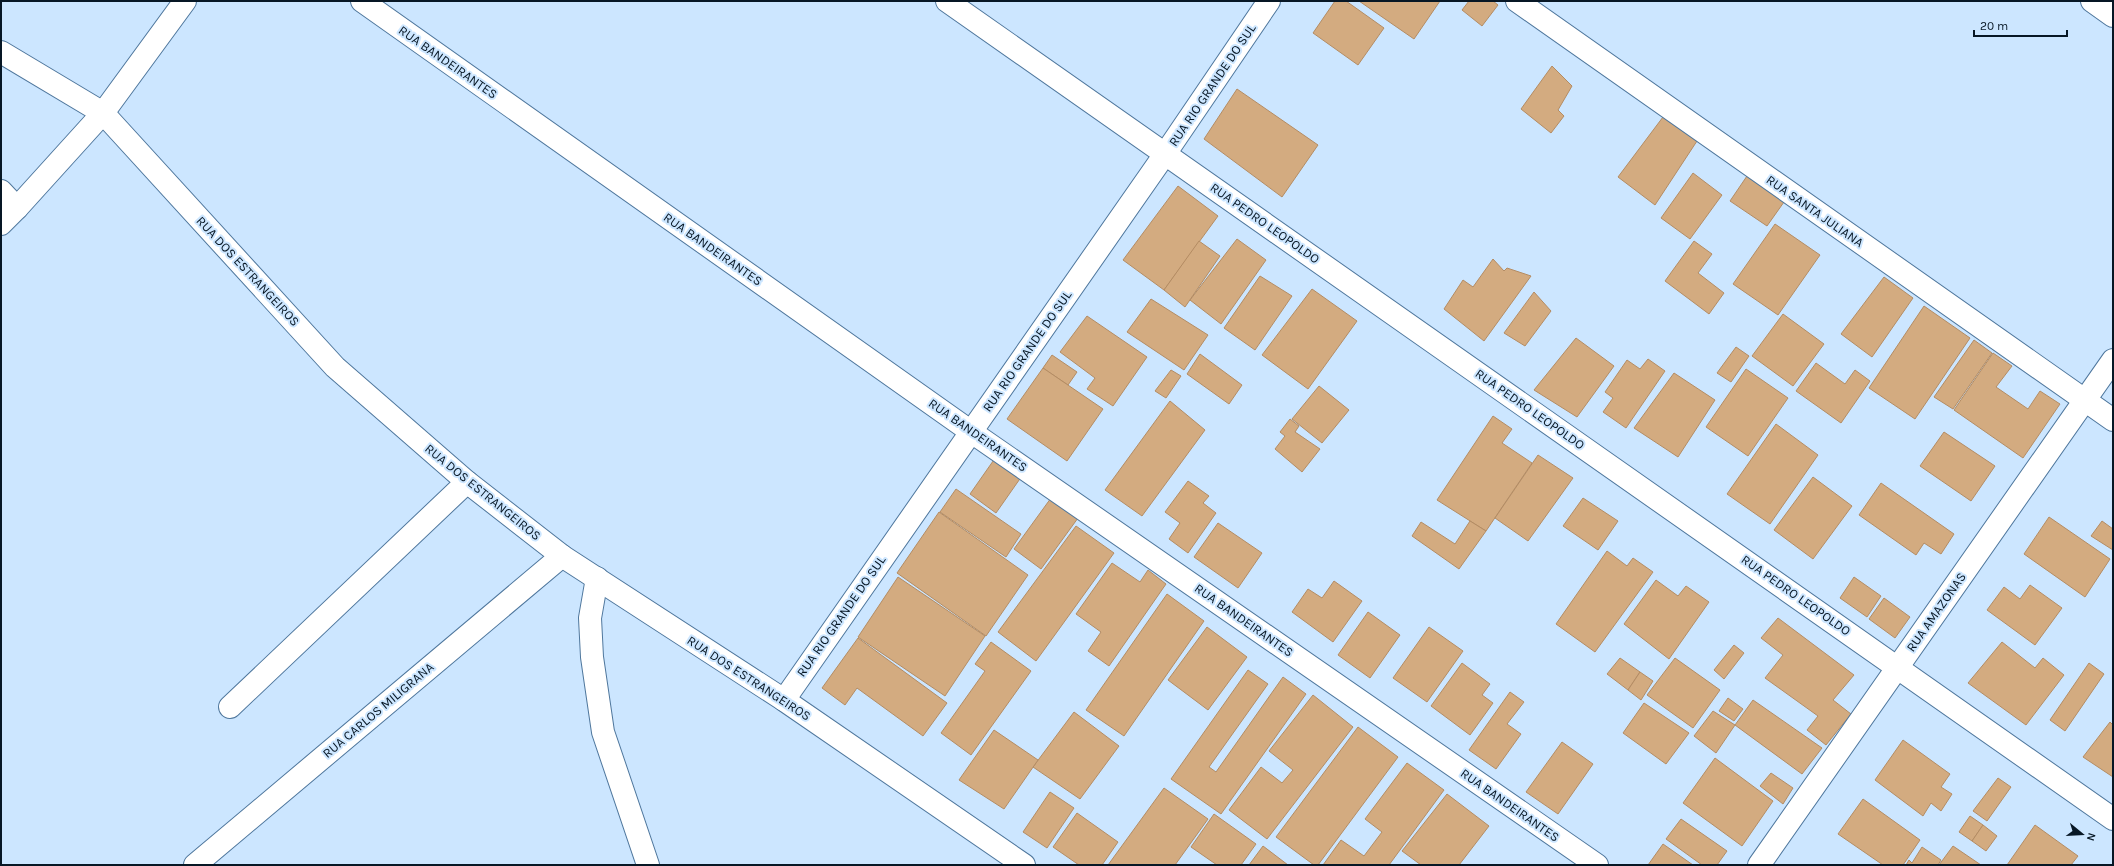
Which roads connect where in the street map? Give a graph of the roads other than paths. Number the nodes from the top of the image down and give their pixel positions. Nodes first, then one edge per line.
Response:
1 (185, 1) edge
2 (362, 1) edge
3 (947, 1) edge
4 (1269, 1) edge
5 (1517, 1) edge
6 (2092, 1) edge
7 (2113, 16) edge
8 (1, 52) edge
9 (103, 113) junction
10 (1165, 154) junction
11 (1, 191) edge
12 (17, 208) junction
13 (1, 224) edge
14 (2113, 360) edge
15 (2085, 401) junction
16 (2113, 420) edge
17 (970, 430) junction
18 (467, 482) junction
19 (562, 556) junction
20 (597, 578) junction
21 (1898, 667) junction
22 (784, 700) junction
23 (230, 708) dead end
24 (2113, 819) edge
25 (195, 865) edge
26 (648, 865) edge
27 (1024, 865) edge
28 (1597, 865) edge
29 (1759, 865) edge

1 - 9 street
2 - 17 street, RUA BANDEIRANTES
3 - 10 street, RUA PEDRO LEOPOLDO
4 - 10 street, RUA RIO GRANDE DO SUL
5 - 15 street, RUA SANTA JULIANA
6 - 7 street
8 - 9 street, RUA DOS ESTRANGEIROS
9 - 12 street
9 - 18 street, RUA DOS ESTRANGEIROS
10 - 17 street, RUA RIO GRANDE DO SUL
10 - 21 street, RUA PEDRO LEOPOLDO
11 - 12 street
12 - 13 street
14 - 15 street, RUA AMAZONAS
15 - 16 street, RUA SANTA JULIANA
15 - 21 street, RUA AMAZONAS
17 - 22 street, RUA RIO GRANDE DO SUL
17 - 28 street, RUA BANDEIRANTES
18 - 19 street, RUA DOS ESTRANGEIROS
18 - 23 street
19 - 20 street, RUA DOS ESTRANGEIROS
19 - 25 street, RUA CARLOS MILIGRANA
20 - 22 street, RUA DOS ESTRANGEIROS
20 - 26 street
21 - 24 street, RUA PEDRO LEOPOLDO
21 - 29 street, RUA AMAZONAS
22 - 27 street, RUA DOS ESTRANGEIROS

